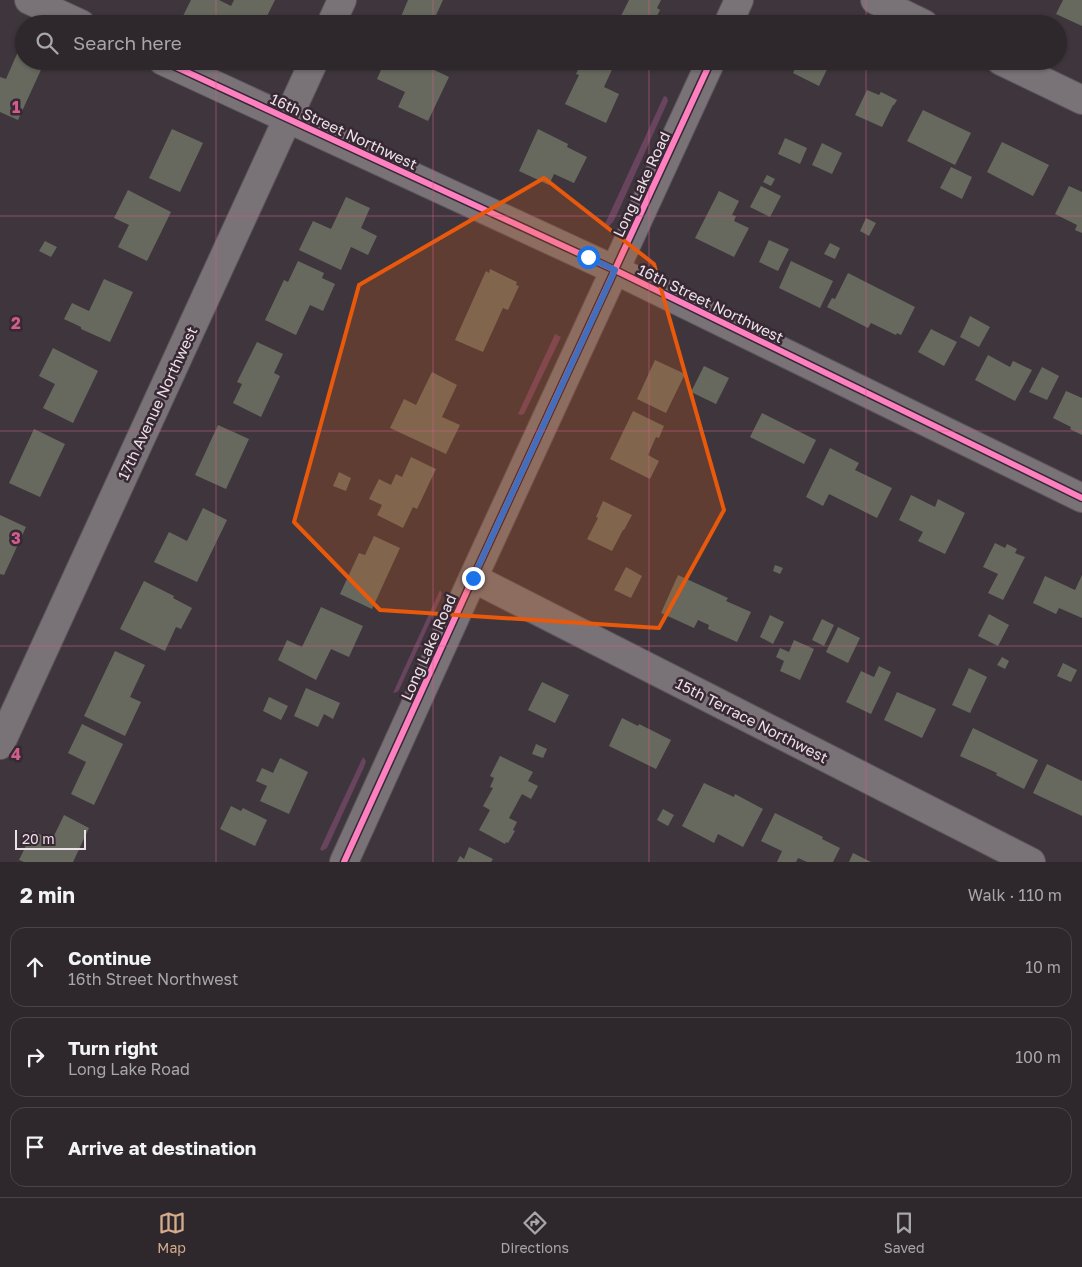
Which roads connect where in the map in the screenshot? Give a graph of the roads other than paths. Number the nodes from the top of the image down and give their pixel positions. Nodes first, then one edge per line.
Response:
1 (29, 0) edge
2 (342, 0) edge
3 (739, 0) edge
4 (875, 0) edge
5 (62, 15) edge
6 (335, 15) edge
7 (732, 15) edge
8 (906, 15) edge
9 (183, 70) edge
10 (310, 70) edge
11 (707, 70) edge
12 (1020, 70) edge
13 (1082, 100) edge
14 (288, 118) junction
15 (615, 270) junction
16 (1082, 498) edge
17 (473, 578) junction
18 (0, 745) edge
19 (344, 862) edge
20 (1031, 862) edge

1 - 5 street
2 - 6 street
3 - 7 street
4 - 8 street
9 - 14 street, 16th Street Northwest
10 - 14 street, 17th Avenue Northwest
11 - 15 street, Long Lake Road
12 - 13 street
14 - 15 street, 16th Street Northwest
14 - 18 street, 17th Avenue Northwest
15 - 16 street, 16th Street Northwest
15 - 17 street, Long Lake Road
17 - 19 street, Long Lake Road
17 - 20 street, 15th Terrace Northwest

